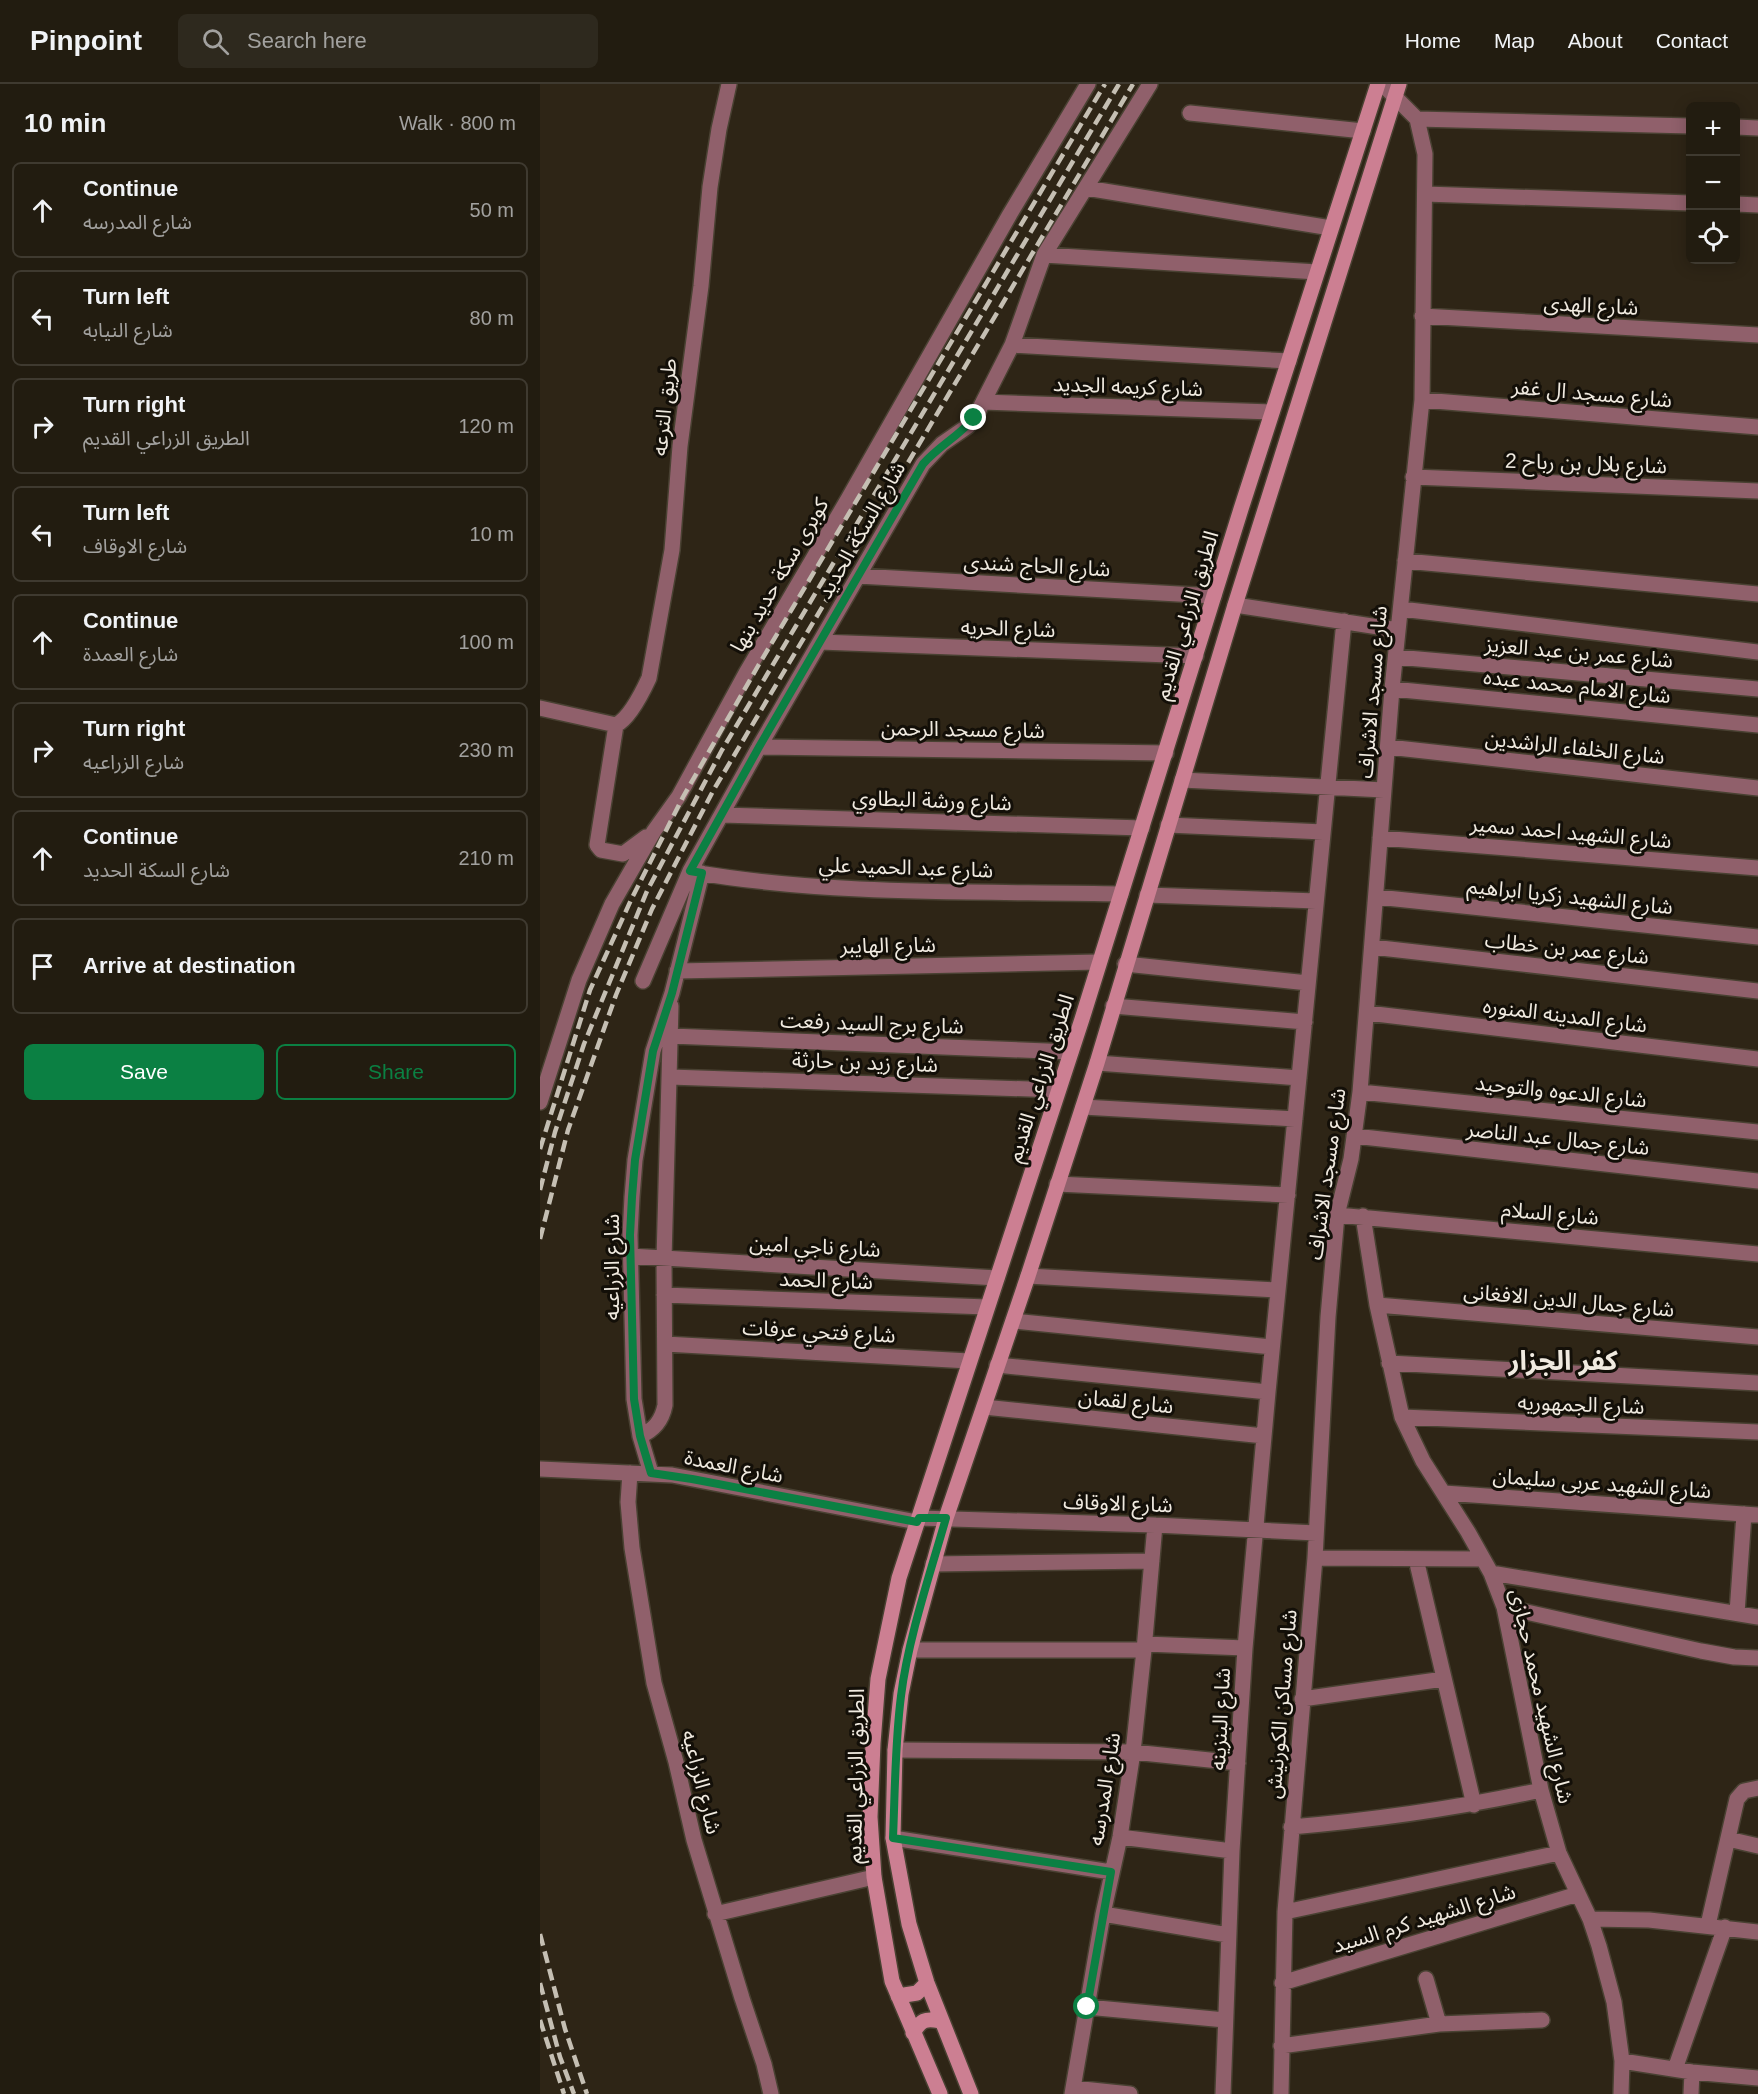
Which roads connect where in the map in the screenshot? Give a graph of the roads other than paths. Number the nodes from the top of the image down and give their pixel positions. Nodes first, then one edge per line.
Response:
1 (729, 84) edge
2 (1088, 84) edge
3 (1150, 84) edge
4 (1380, 84) edge
5 (1397, 90) edge
6 (1190, 113) dead end
7 (1417, 118) junction
8 (1686, 126) edge
9 (1740, 128) edge
10 (1758, 128) edge
11 (1363, 131) junction
12 (1086, 188) junction
13 (1425, 194) junction
14 (1686, 203) edge
15 (1740, 204) edge
16 (1758, 205) edge
17 (1331, 228) junction
18 (1044, 255) junction
19 (1317, 272) junction
20 (1422, 316) junction
21 (1758, 335) edge
22 (1012, 345) junction
23 (1289, 361) junction
24 (1422, 400) junction
25 (983, 402) junction
26 (1272, 412) junction
27 (1758, 427) edge
28 (1413, 477) junction
29 (1758, 491) edge
30 (1405, 561) junction
31 (858, 576) junction
32 (1758, 594) edge
33 (1214, 596) junction
34 (1235, 605) junction
35 (1401, 609) junction
36 (1344, 621) junction
37 (1398, 630) junction
38 (820, 642) junction
39 (1758, 652) edge
40 (1196, 656) junction
41 (1396, 657) junction
42 (1392, 689) junction
43 (1758, 689) edge
44 (540, 708) edge
45 (1758, 724) edge
46 (616, 725) junction
47 (759, 747) junction
48 (1388, 747) junction
49 (1166, 753) junction
50 (1182, 780) junction
51 (1328, 787) junction
52 (1758, 788) edge
53 (1384, 790) junction
54 (722, 814) junction
55 (1168, 825) junction
56 (1142, 828) junction
57 (654, 831) junction
58 (1323, 832) junction
59 (1380, 838) junction
60 (1758, 868) edge
61 (696, 872) junction
62 (1121, 894) junction
63 (1147, 895) junction
64 (1377, 897) junction
65 (1316, 901) junction
66 (1758, 937) edge
67 (1372, 947) junction
68 (1100, 962) junction
69 (1125, 964) junction
70 (677, 970) junction
71 (643, 981) dead end
72 (1308, 983) junction
73 (1758, 991) edge
74 (672, 993) junction
75 (1113, 1006) junction
76 (1368, 1013) junction
77 (1305, 1022) junction
78 (671, 1036) junction
79 (1071, 1052) junction
80 (1758, 1059) edge
81 (1097, 1063) junction
82 (670, 1077) junction
83 (1299, 1078) junction
84 (1058, 1090) junction
85 (1360, 1092) junction
86 (540, 1102) edge
87 (1083, 1107) junction
88 (1295, 1119) junction
89 (1758, 1132) edge
90 (1354, 1136) junction
91 (1758, 1181) edge
92 (1057, 1184) junction
93 (1288, 1196) junction
94 (1337, 1215) junction
95 (1363, 1216) junction
96 (1758, 1254) edge
97 (630, 1256) junction
98 (664, 1259) junction
99 (1028, 1276) junction
100 (997, 1278) junction
101 (1278, 1290) junction
102 (664, 1295) junction
103 (1377, 1305) junction
104 (987, 1307) junction
105 (1328, 1317) joint
106 (1013, 1321) junction
107 (1758, 1337) edge
108 (665, 1344) junction
109 (1272, 1347) junction
110 (969, 1361) junction
111 (1389, 1363) junction
112 (997, 1365) junction
113 (1758, 1383) edge
114 (1268, 1392) junction
115 (984, 1407) junction
116 (1402, 1417) junction
117 (1758, 1432) edge
118 (640, 1436) junction
119 (1264, 1436) junction
120 (540, 1469) edge
121 (630, 1473) junction
122 (651, 1473) junction
123 (1444, 1493) junction
124 (1751, 1514) edge
125 (946, 1518) junction
126 (918, 1520) junction
127 (1155, 1525) junction
128 (1256, 1530) junction
129 (1316, 1533) junction
130 (1315, 1558) junction
131 (1416, 1559) junction
132 (1482, 1559) junction
133 (1152, 1561) junction
134 (933, 1564) junction
135 (1491, 1573) junction
136 (1504, 1607) junction
137 (1737, 1613) junction
138 (1758, 1617) edge
139 (1145, 1647) junction
140 (1245, 1648) junction
141 (910, 1650) junction
142 (1758, 1658) edge
143 (1444, 1679) junction
144 (1302, 1699) junction
145 (896, 1750) junction
146 (1133, 1752) junction
147 (1238, 1763) junction
148 (1758, 1788) edge
149 (1541, 1790) junction
150 (1474, 1804) junction
151 (1291, 1827) junction
152 (893, 1838) junction
153 (1120, 1838) junction
154 (1728, 1839) junction
155 (1758, 1846) edge
156 (1232, 1851) junction
157 (1559, 1853) junction
158 (1111, 1872) junction
159 (874, 1877) junction
160 (1578, 1894) junction
161 (1285, 1912) junction
162 (715, 1914) junction
163 (1103, 1914) junction
164 (1590, 1919) junction
165 (1708, 1925) junction
166 (1725, 1927) junction
167 (1758, 1932) edge
168 (1228, 1935) junction
169 (1426, 1979) dead end
170 (927, 1983) junction
171 (1282, 1983) junction
172 (897, 1996) junction
173 (1087, 2007) junction
174 (940, 2020) junction
175 (1225, 2020) junction
176 (1542, 2020) dead end
177 (1439, 2024) junction
178 (913, 2033) junction
179 (1281, 2046) junction
180 (1622, 2061) junction
181 (1675, 2069) junction
182 (1692, 2072) junction
183 (1758, 2078) edge
184 (1072, 2091) edge
185 (771, 2094) edge
186 (940, 2094) edge
187 (971, 2094) edge
188 (1130, 2094) edge
189 (1223, 2094) edge
190 (1281, 2094) edge
191 (1621, 2094) edge
192 (1691, 2094) edge

1 - 46 street, طريق الترعه
2 - 57 street, كوبرى سكة حديد بنها
3 - 12 street, شارع السكة الحديد
4 - 5 street
4 - 11 main road, الطريق الزراعي القديم
5 - 7 street
5 - 34 main road, الطريق الزراعي القديم
6 - 11 street
7 - 8 street
7 - 13 street, شارع مسجد الاشراف
9 - 10 street
11 - 17 main road, الطريق الزراعي القديم
12 - 17 street
12 - 18 street, شارع السكة الحديد
13 - 14 street
13 - 20 street, شارع مسجد الاشراف
15 - 16 street
17 - 19 main road, الطريق الزراعي القديم
18 - 19 street
18 - 22 street, شارع السكة الحديد
19 - 23 main road, الطريق الزراعي القديم
20 - 21 street, شارع الهدى
20 - 24 street, شارع مسجد الاشراف
22 - 23 street
22 - 25 street, شارع السكة الحديد
23 - 26 main road, الطريق الزراعي القديم
24 - 27 street, شارع مسجد ال غفر
24 - 28 street, شارع مسجد الاشراف
25 - 26 street, شارع كريمه الجديد
25 - 31 street, شارع السكة الحديد
26 - 33 main road, الطريق الزراعي القديم
28 - 29 street, شارع بلال بن رباح 2
28 - 30 street, شارع مسجد الاشراف
30 - 32 street
30 - 35 street, شارع مسجد الاشراف
31 - 33 street, شارع الحاج شندى
31 - 38 street, شارع السكة الحديد
33 - 40 main road, الطريق الزراعي القديم
34 - 36 street
34 - 50 main road, الطريق الزراعي القديم
35 - 37 street, شارع مسجد الاشراف
35 - 39 street
36 - 37 street
36 - 51 street, شارع مسجد الاشراف
37 - 41 street, شارع مسجد الاشراف
38 - 40 street, شارع الحريه
38 - 47 street, شارع السكة الحديد
40 - 49 main road, الطريق الزراعي القديم
41 - 42 street, شارع مسجد الاشراف
41 - 43 street, شارع عمر بن عبد العزيز
42 - 45 street, شارع الامام محمد عبده
42 - 48 street, شارع مسجد الاشراف
44 - 46 street
46 - 57 street
47 - 49 street, شارع مسجد الرحمن
47 - 54 street, شارع السكة الحديد
48 - 52 street, شارع الخلفاء الراشدين
48 - 53 street, شارع مسجد الاشراف
49 - 56 main road, الطريق الزراعي القديم
50 - 51 street
50 - 55 main road, الطريق الزراعي القديم
51 - 53 street
51 - 58 street, شارع مسجد الاشراف
53 - 59 street, شارع مسجد الاشراف
54 - 56 street, شارع ورشة البطاوي
54 - 61 street, شارع السكة الحديد
55 - 58 street
55 - 63 main road, الطريق الزراعي القديم
56 - 62 main road, الطريق الزراعي القديم
57 - 86 street, كوبرى سكة حديد بنها
58 - 65 street, شارع مسجد الاشراف
59 - 60 street, شارع الشهيد احمد سمير
59 - 64 street, شارع مسجد الاشراف
61 - 62 street, شارع عبد الحميد علي
61 - 70 street, شارع الزراعيه
61 - 71 street, شارع السكة الحديد
62 - 68 main road, الطريق الزراعي القديم
63 - 65 street
63 - 69 main road, الطريق الزراعي القديم
64 - 66 street, شارع الشهيد زكريا ابراهيم
64 - 67 street, شارع مسجد الاشراف
65 - 72 street, شارع مسجد الاشراف
67 - 73 street, شارع عمر بن خطاب
67 - 76 street, شارع مسجد الاشراف
68 - 70 street, شارع الهايبر
68 - 79 main road, الطريق الزراعي القديم
69 - 72 street
69 - 75 main road, الطريق الزراعي القديم
70 - 74 street, شارع الزراعيه
72 - 77 street, شارع مسجد الاشراف
74 - 78 street, شارع الزراعيه
74 - 97 street, شارع الزراعيه
75 - 77 street
75 - 81 main road, الطريق الزراعي القديم
76 - 80 street, شارع المدينه المنوره
76 - 85 street, شارع مسجد الاشراف
77 - 83 street, شارع مسجد الاشراف
78 - 79 street, شارع برج السيد رفعت
78 - 82 street, شارع الزراعيه
79 - 84 main road, الطريق الزراعي القديم
81 - 83 street
81 - 87 main road, الطريق الزراعي القديم
82 - 84 street, شارع زيد بن حارثة
82 - 98 street, شارع الزراعيه
83 - 88 street, شارع مسجد الاشراف
84 - 100 main road, الطريق الزراعي القديم
85 - 89 street, شارع الدعوه والتوحيد
85 - 90 street, شارع مسجد الاشراف
87 - 88 street
87 - 92 main road, الطريق الزراعي القديم
88 - 93 street, شارع مسجد الاشراف
90 - 91 street, شارع جمال عبد الناصر
90 - 94 street, شارع مسجد الاشراف
92 - 93 street
92 - 99 main road, الطريق الزراعي القديم
93 - 101 street, شارع مسجد الاشراف
94 - 95 street, شارع السلام
94 - 105 street, شارع مسجد الاشراف
95 - 96 street, شارع السلام
95 - 103 street, شارع الشهيد محمد حجازى
97 - 98 street, شارع ناجي امين
97 - 118 street, شارع الزراعيه
98 - 100 street, شارع ناجي امين
98 - 102 street, شارع الزراعيه
99 - 101 street
99 - 106 main road, الطريق الزراعي القديم
100 - 104 main road, الطريق الزراعي القديم
101 - 109 street, شارع مسجد الاشراف
102 - 104 street, شارع الحمد
102 - 108 street, شارع الزراعيه
103 - 107 street, شارع جمال الدين الافغانى
103 - 111 street, شارع الشهيد محمد حجازى
104 - 110 main road, الطريق الزراعي القديم
105 - 129 street, شارع مساكن الكورنيش
106 - 109 street
106 - 112 main road, الطريق الزراعي القديم
108 - 110 street, شارع فتحي عرفات
108 - 118 street, شارع الزراعيه
109 - 114 street, شارع البنزينه
110 - 126 main road, الطريق الزراعي القديم
111 - 113 street
111 - 116 street, شارع الشهيد محمد حجازى
112 - 114 street
112 - 115 main road, الطريق الزراعي القديم
114 - 119 street, شارع البنزينه
115 - 119 street, شارع لقمان
115 - 125 main road, الطريق الزراعي القديم
116 - 117 street, شارع الجمهوريه
116 - 123 street, شارع الشهيد محمد حجازى
118 - 122 street, شارع الزراعيه
119 - 128 street, شارع البنزينه
120 - 121 street, شارع العمدة
121 - 122 street, شارع العمدة
121 - 162 street, شارع الزراعيه
122 - 126 street, شارع العمدة
123 - 124 street, شارع الشهيد عربى سليمان
123 - 132 street, شارع الشهيد محمد حجازى
124 - 137 street
125 - 126 street, شارع الاوقاف
125 - 127 street, شارع الاوقاف
125 - 134 main road, الطريق الزراعي القديم
126 - 159 main road, الطريق الزراعي القديم
127 - 128 street, شارع الاوقاف
127 - 133 street, شارع المدرسه
128 - 129 street, شارع الاوقاف
128 - 140 street, شارع البنزينه
129 - 130 street, شارع مساكن الكورنيش
130 - 131 street
130 - 144 street, شارع مساكن الكورنيش
131 - 132 street
131 - 143 street
132 - 135 street, شارع الشهيد محمد حجازى
133 - 134 street
133 - 139 street, شارع المدرسه
134 - 141 main road, الطريق الزراعي القديم
135 - 136 street, شارع الشهيد محمد حجازى
135 - 137 street
136 - 142 street
136 - 149 street, شارع الشهيد محمد حجازى
137 - 138 street
139 - 140 street
139 - 141 street
139 - 146 street, شارع المدرسه
140 - 147 street, شارع البنزينه
141 - 145 main road, الطريق الزراعي القديم
143 - 144 street
143 - 150 street
144 - 151 street, شارع مساكن الكورنيش
145 - 146 street
145 - 152 main road, الطريق الزراعي القديم
146 - 147 street
146 - 153 street, شارع المدرسه
147 - 156 street, شارع البنزينه
148 - 154 street
149 - 150 street
149 - 157 street, شارع الشهيد محمد حجازى
150 - 151 street
151 - 161 street, شارع مساكن الكورنيش
152 - 158 street
152 - 170 main road, الطريق الزراعي القديم
153 - 156 street
153 - 158 street, شارع المدرسه
154 - 155 street
154 - 165 street
156 - 168 street, شارع البنزينه
157 - 160 street, شارع الشهيد محمد حجازى
157 - 161 street
158 - 163 street, شارع المدرسه
159 - 162 street
159 - 172 main road, الطريق الزراعي القديم
160 - 164 street, شارع الشهيد محمد حجازى
160 - 171 street, شارع الشهيد كرم السيد
161 - 171 street, شارع مساكن الكورنيش
162 - 185 street, شارع الزراعيه
163 - 168 street
163 - 173 street, شارع المدرسه
164 - 165 street
164 - 180 street, شارع الشهيد محمد حجازى
165 - 166 street
166 - 167 street
166 - 181 street
168 - 175 street, شارع البنزينه
169 - 177 street
170 - 172 main road
170 - 174 main road, الطريق الزراعي القديم
171 - 179 street, شارع مساكن الكورنيش
172 - 178 main road, الطريق الزراعي القديم
173 - 175 street
173 - 184 street, شارع المدرسه
174 - 178 main road
174 - 187 main road, الطريق الزراعي القديم
175 - 189 street, شارع البنزينه
176 - 177 street
177 - 179 street
178 - 186 main road, الطريق الزراعي القديم
179 - 190 street, شارع مساكن الكورنيش
180 - 181 street
180 - 191 street, شارع الشهيد محمد حجازى
181 - 182 street
182 - 183 street
182 - 192 street
184 - 188 street

